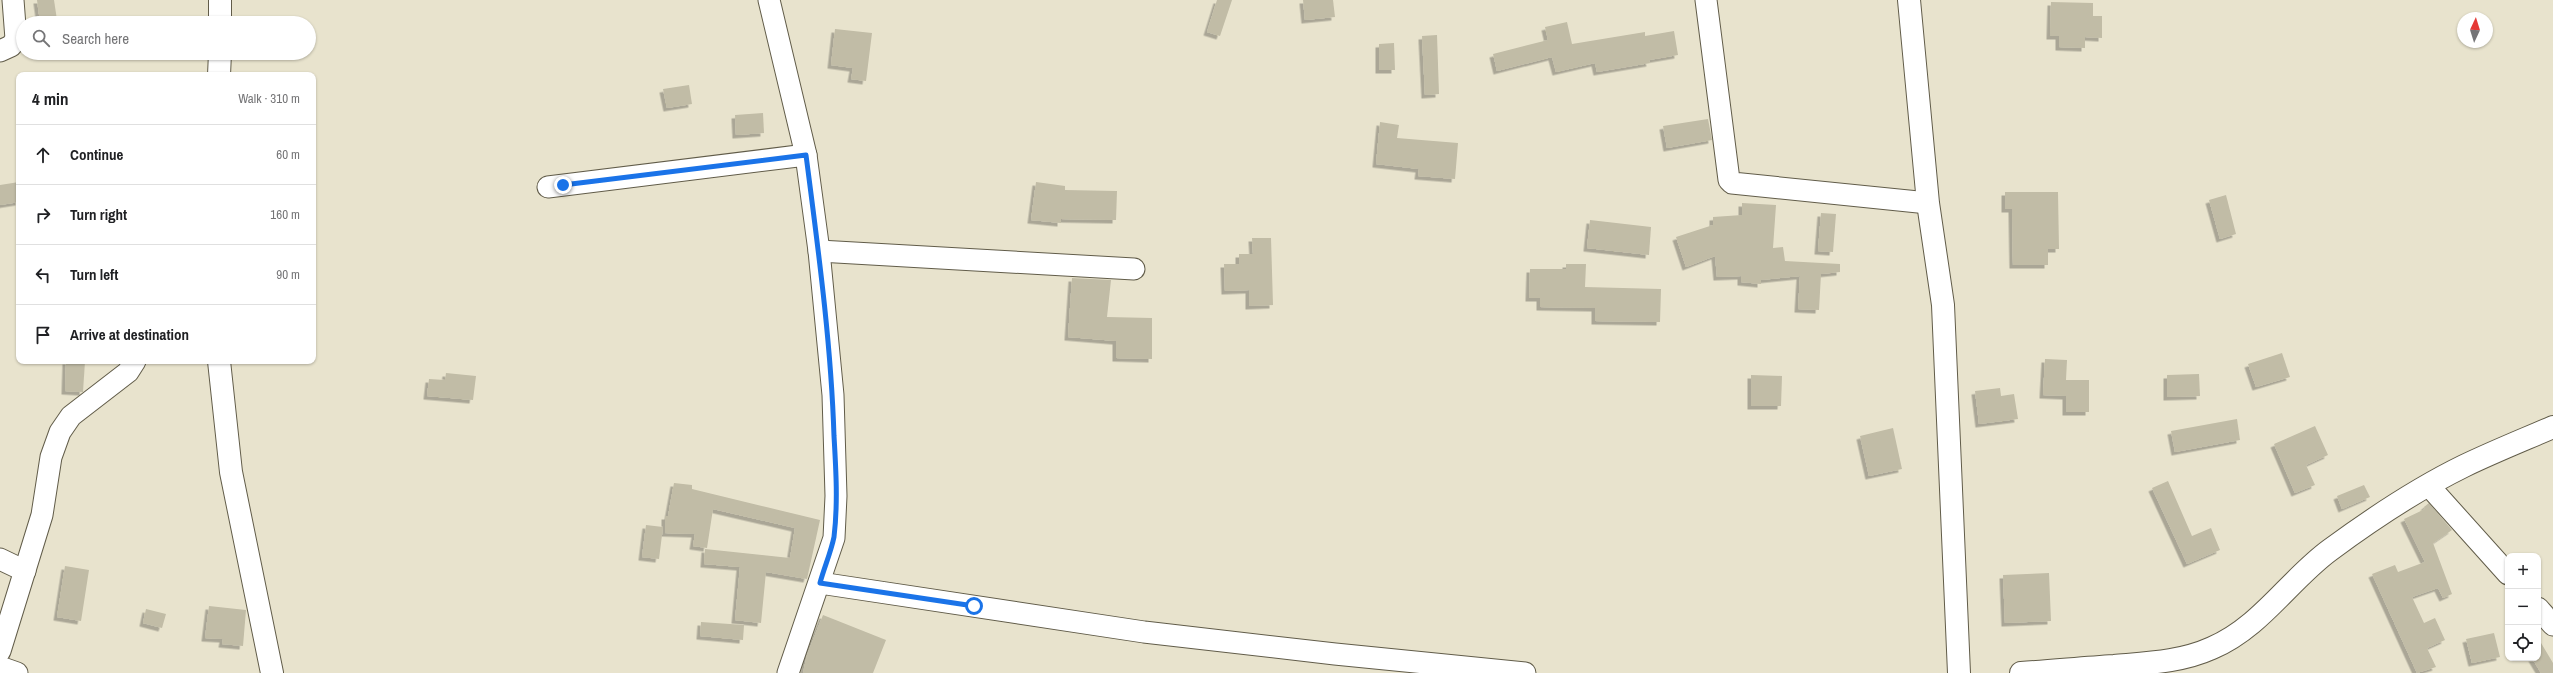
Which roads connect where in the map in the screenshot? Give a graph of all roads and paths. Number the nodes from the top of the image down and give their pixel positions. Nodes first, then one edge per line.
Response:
1 (13, 0) edge
2 (220, 0) edge
3 (768, 0) edge
4 (1706, 0) edge
5 (1909, 0) edge
6 (220, 16) edge
7 (0, 51) edge
8 (219, 60) edge
9 (218, 72) edge
10 (806, 155) junction
11 (548, 187) dead end
12 (1928, 203) junction
13 (819, 251) junction
14 (1134, 270) dead end
15 (133, 364) edge
16 (219, 364) edge
17 (2553, 427) edge
18 (2429, 486) junction
19 (0, 559) edge
20 (26, 571) junction
21 (2505, 571) edge
22 (820, 583) junction
23 (2541, 611) edge
24 (2553, 625) edge
25 (0, 651) edge
26 (0, 667) edge
27 (17, 673) edge
28 (272, 673) edge
29 (788, 673) edge
30 (1525, 673) edge
31 (1959, 673) edge
32 (2020, 673) edge

1 - 7 street
2 - 6 street
3 - 10 street
4 - 12 street
5 - 12 street
8 - 9 street
10 - 11 street
10 - 13 street
12 - 31 street
13 - 14 street
13 - 22 street
15 - 20 street
16 - 28 street
17 - 18 street
18 - 21 street
18 - 32 street
19 - 20 street
20 - 25 street
22 - 29 street
22 - 30 street
23 - 24 street
26 - 27 street

